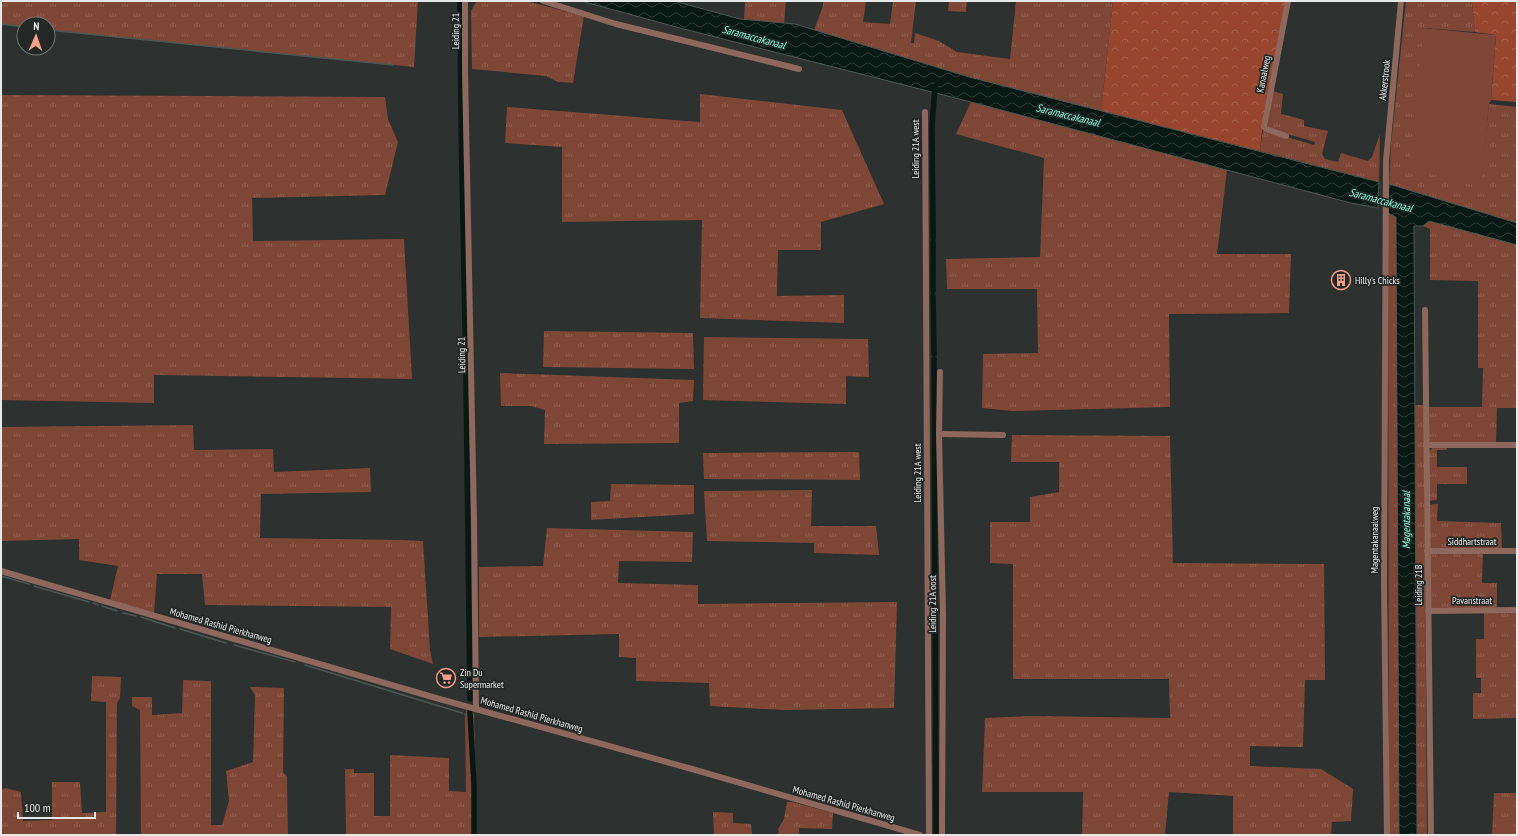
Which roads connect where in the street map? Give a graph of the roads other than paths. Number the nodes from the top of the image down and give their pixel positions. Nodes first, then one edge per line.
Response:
1 (465, 1) edge
2 (543, 1) edge
3 (1288, 1) edge
4 (1401, 1) edge
5 (799, 69) dead end
6 (925, 112) dead end
7 (1286, 136) dead end
8 (1385, 246) joint
9 (1425, 310) dead end
10 (940, 372) dead end
11 (939, 434) junction
12 (1003, 435) dead end
13 (1426, 445) junction
14 (1517, 445) edge
15 (1427, 551) junction
16 (1517, 551) edge
17 (1, 571) edge
18 (1517, 610) edge
19 (1428, 611) junction
20 (476, 709) junction
21 (920, 835) edge
22 (929, 835) edge
23 (942, 835) edge
24 (1387, 835) edge
25 (1431, 835) edge

1 - 20 street, Leiding 21
2 - 5 street
3 - 7 street, Kanaalweg
4 - 8 street, Akkerstrook
6 - 22 street, Leiding 21A west
8 - 24 street, Magentakanaalweg
9 - 13 street, Leiding 21B
10 - 11 street, Leiding 21A oost
11 - 12 street
11 - 23 street, Leiding 21A oost
13 - 14 street
13 - 15 street, Leiding 21B
15 - 16 street, Siddhartstraat
15 - 19 street, Leiding 21B
17 - 20 street, Mohamed Rashid Pierkhanweg
18 - 19 street, Pavanstraat
19 - 25 street, Leiding 21B
20 - 21 street, Mohamed Rashid Pierkhanweg

